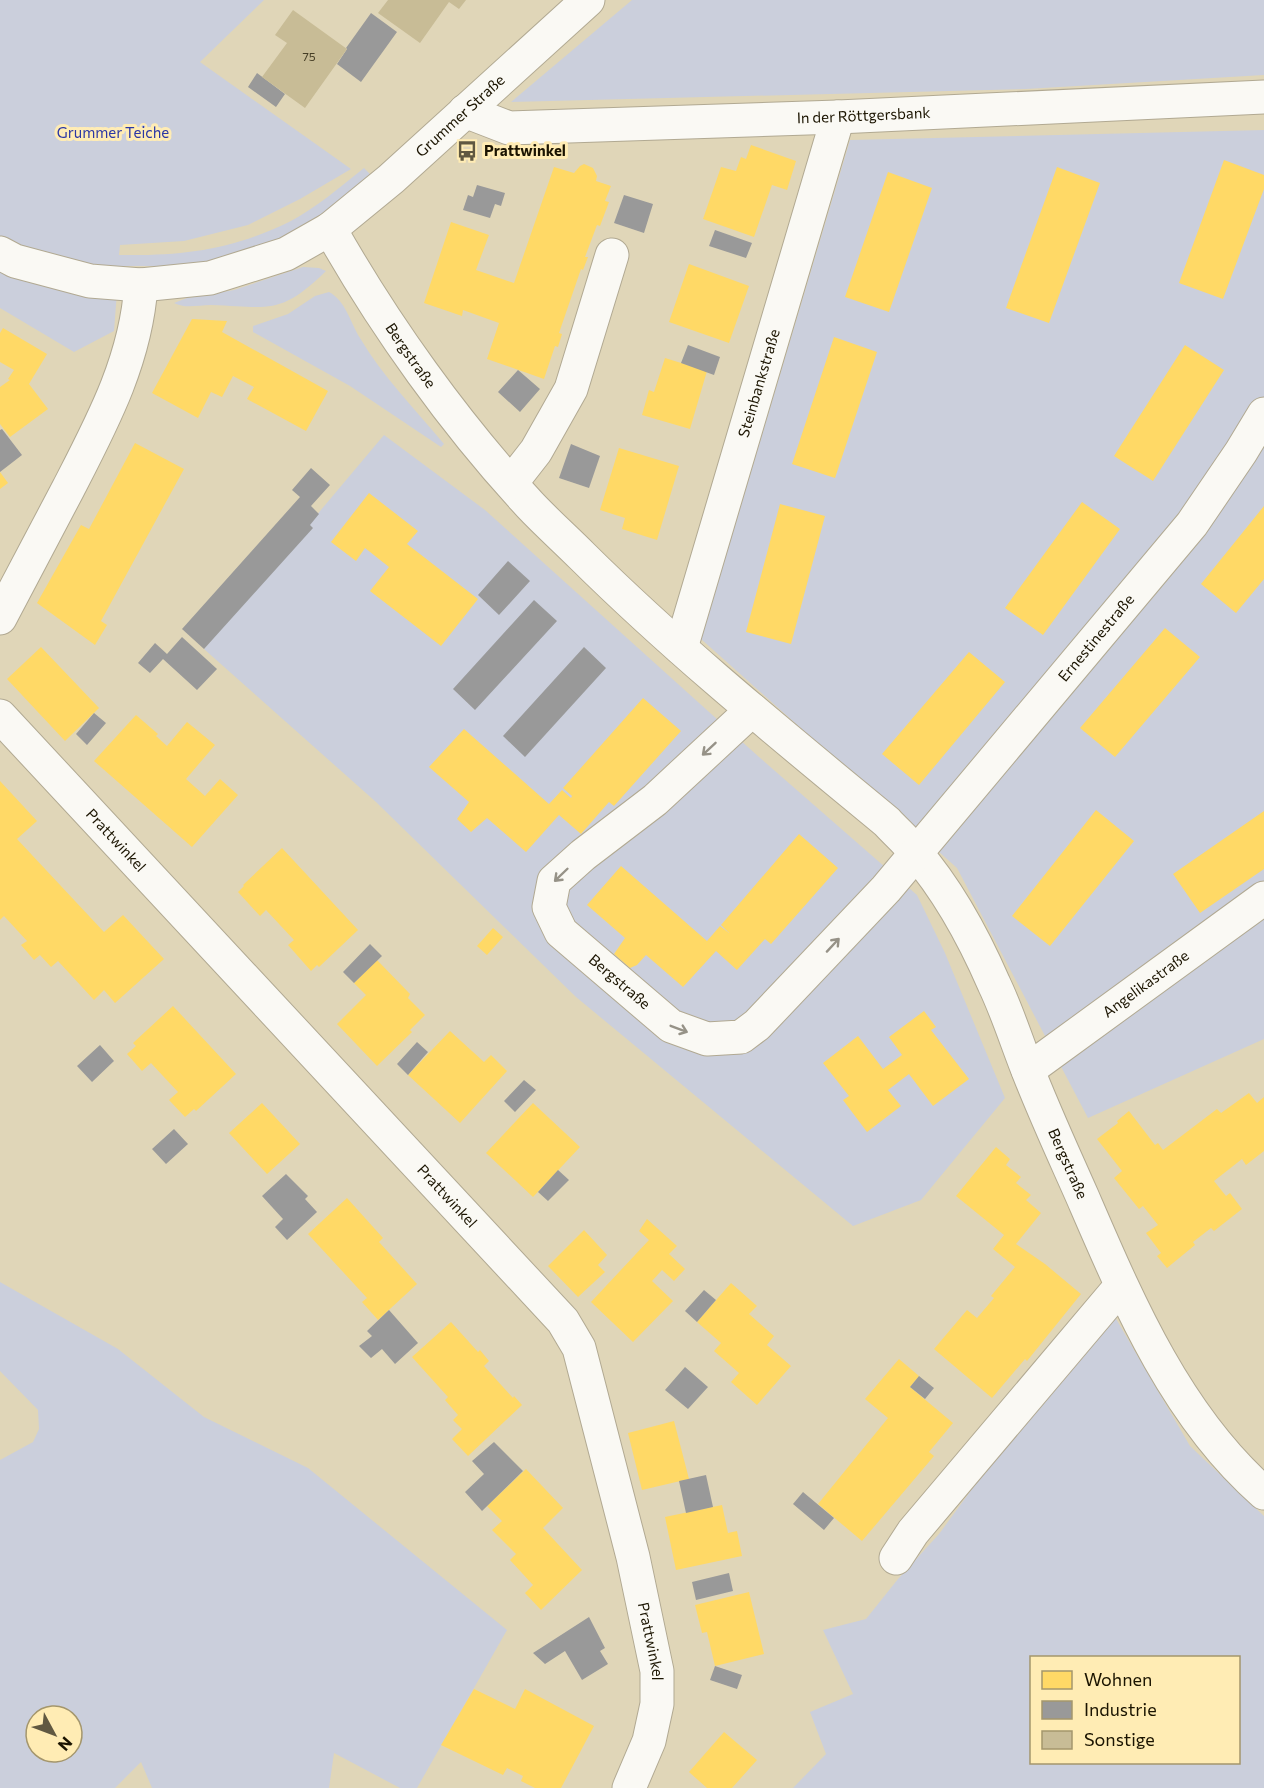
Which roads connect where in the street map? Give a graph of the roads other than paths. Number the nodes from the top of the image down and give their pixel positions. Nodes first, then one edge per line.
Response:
1 (588, 0) edge
2 (1264, 98) edge
3 (465, 111) junction
4 (838, 117) junction
5 (330, 229) junction
6 (0, 253) edge
7 (612, 255) dead end
8 (141, 285) junction
9 (1264, 414) edge
10 (511, 483) junction
11 (0, 618) edge
12 (681, 648) junction
13 (752, 710) junction
14 (0, 716) edge
15 (916, 852) junction
16 (1264, 898) edge
17 (1028, 1070) junction
18 (1121, 1286) junction
19 (1264, 1493) edge
20 (896, 1558) dead end
21 (629, 1788) edge

1 - 3 street, Grummer Straße
2 - 4 street, In der Röttgersbank
3 - 4 street, In der Röttgersbank
3 - 5 street, Grummer Straße
4 - 12 street, Steinbankstraße
5 - 8 street
5 - 10 street, Bergstraße
6 - 8 street
7 - 10 street
8 - 11 street
9 - 15 street, Ernestinestraße
10 - 12 street, Bergstraße
12 - 13 street, Bergstraße
13 - 15 street, Bergstraße
13 -> 15 street, Bergstraße
14 - 21 street, Prattwinkel
15 - 17 street, Bergstraße
16 - 17 street, Angelikastraße
17 - 18 street, Bergstraße
18 - 19 street, Bergstraße
18 - 20 street

